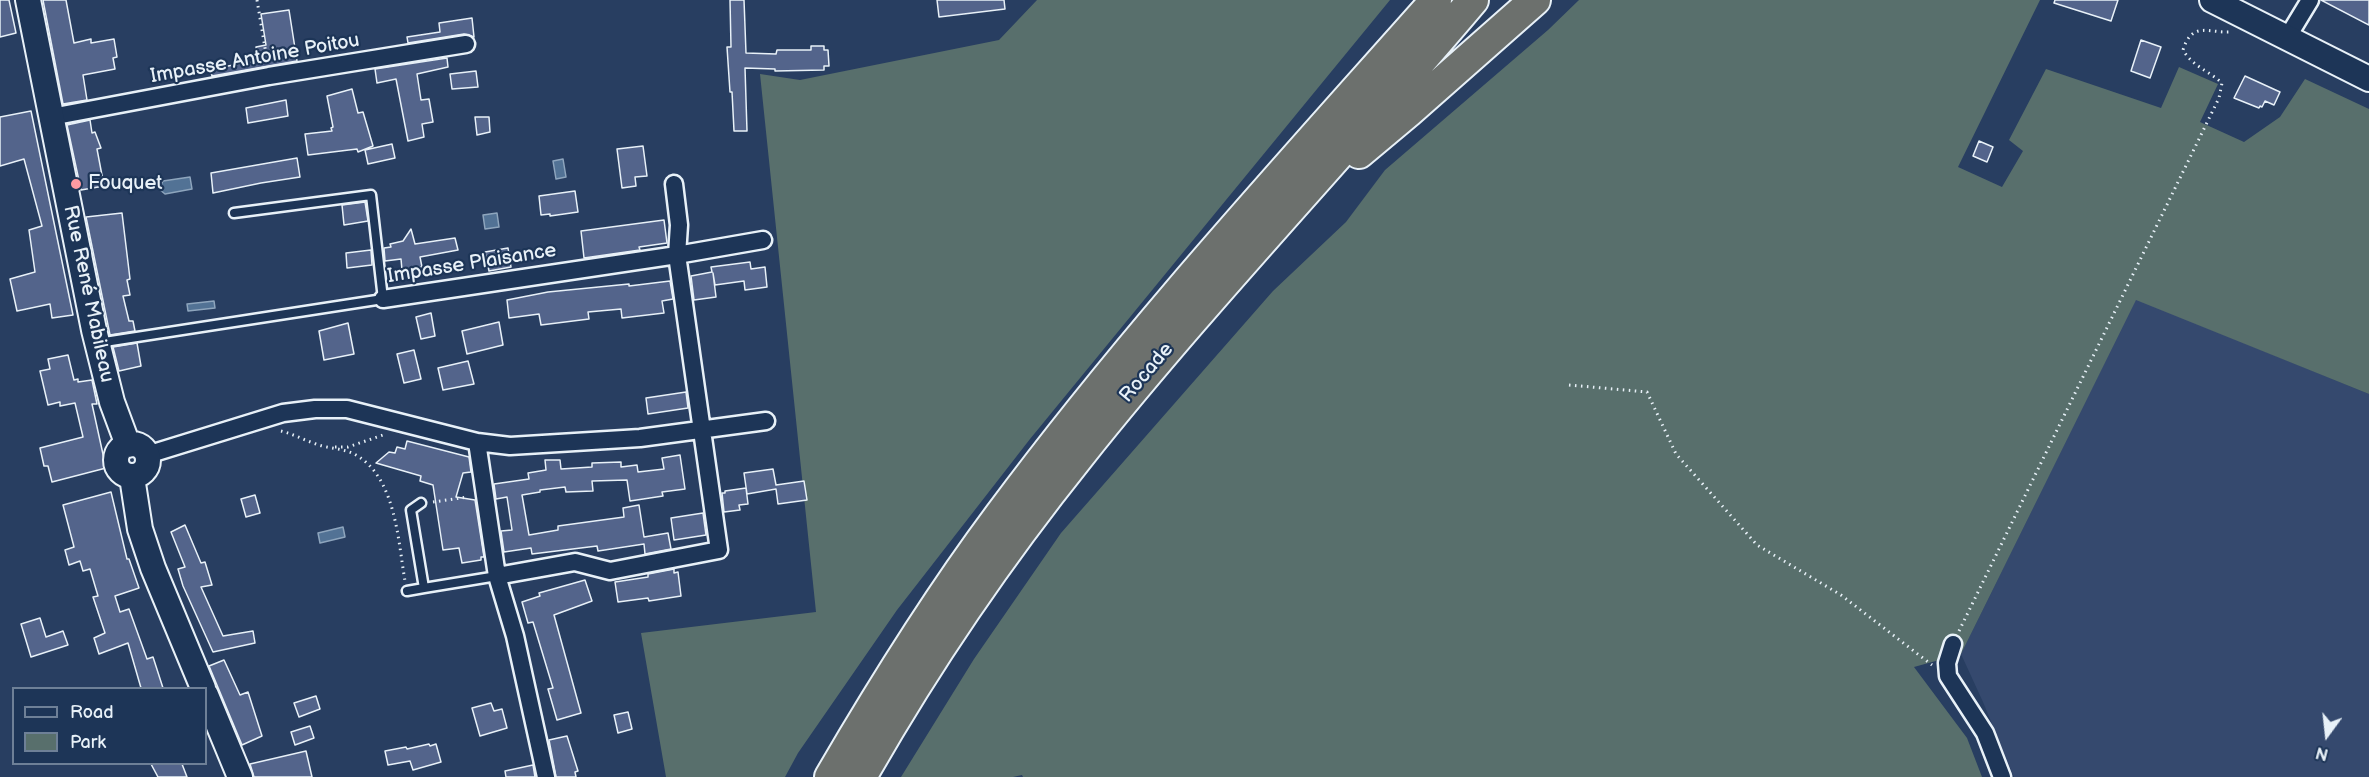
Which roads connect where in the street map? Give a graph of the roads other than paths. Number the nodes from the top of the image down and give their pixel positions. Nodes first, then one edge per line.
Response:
1 (28, 0) edge
2 (1436, 0) edge
3 (1473, 0) edge
4 (1535, 0) edge
5 (2212, 0) edge
6 (2310, 0) edge
7 (2287, 38) junction
8 (466, 44) dead end
9 (2369, 80) edge
10 (51, 117) junction
11 (674, 184) dead end
12 (234, 213) dead end
13 (1285, 214) junction
14 (763, 240) dead end
15 (677, 255) junction
16 (383, 299) junction
17 (98, 343) junction
18 (766, 421) dead end
19 (703, 429) junction
20 (477, 442) junction
21 (137, 450) junction
22 (421, 503) road end
23 (497, 576) junction
24 (424, 588) junction
25 (407, 591) road end
26 (1953, 644) road end
27 (203, 687) edge
28 (207, 697) edge
29 (240, 777) edge
30 (546, 777) edge
31 (830, 777) edge
32 (861, 777) edge
33 (2002, 777) edge

1 - 10 main road, Rue René Mabileau
2 - 31 highway
3 - 13 highway, Rocade
4 - 13 highway
5 - 7 main road
6 - 7 street
7 - 9 main road
8 - 10 street, Impasse Antoine Poitou
10 - 17 main road, Rue René Mabileau
11 - 15 street
12 - 16 lane
13 - 32 highway, Rocade
14 - 15 street, Impasse Plaisance
15 - 16 street, Impasse Plaisance
15 - 19 street
16 - 17 lane, Impasse Plaisance
17 - 21 main road, Rue René Mabileau
18 - 19 street
19 - 20 street
19 - 23 street
20 - 21 street
20 - 23 street
21 - 27 main road
22 - 24 lane
23 - 24 lane
23 - 30 street
24 - 25 lane
26 - 33 street
28 - 29 main road

